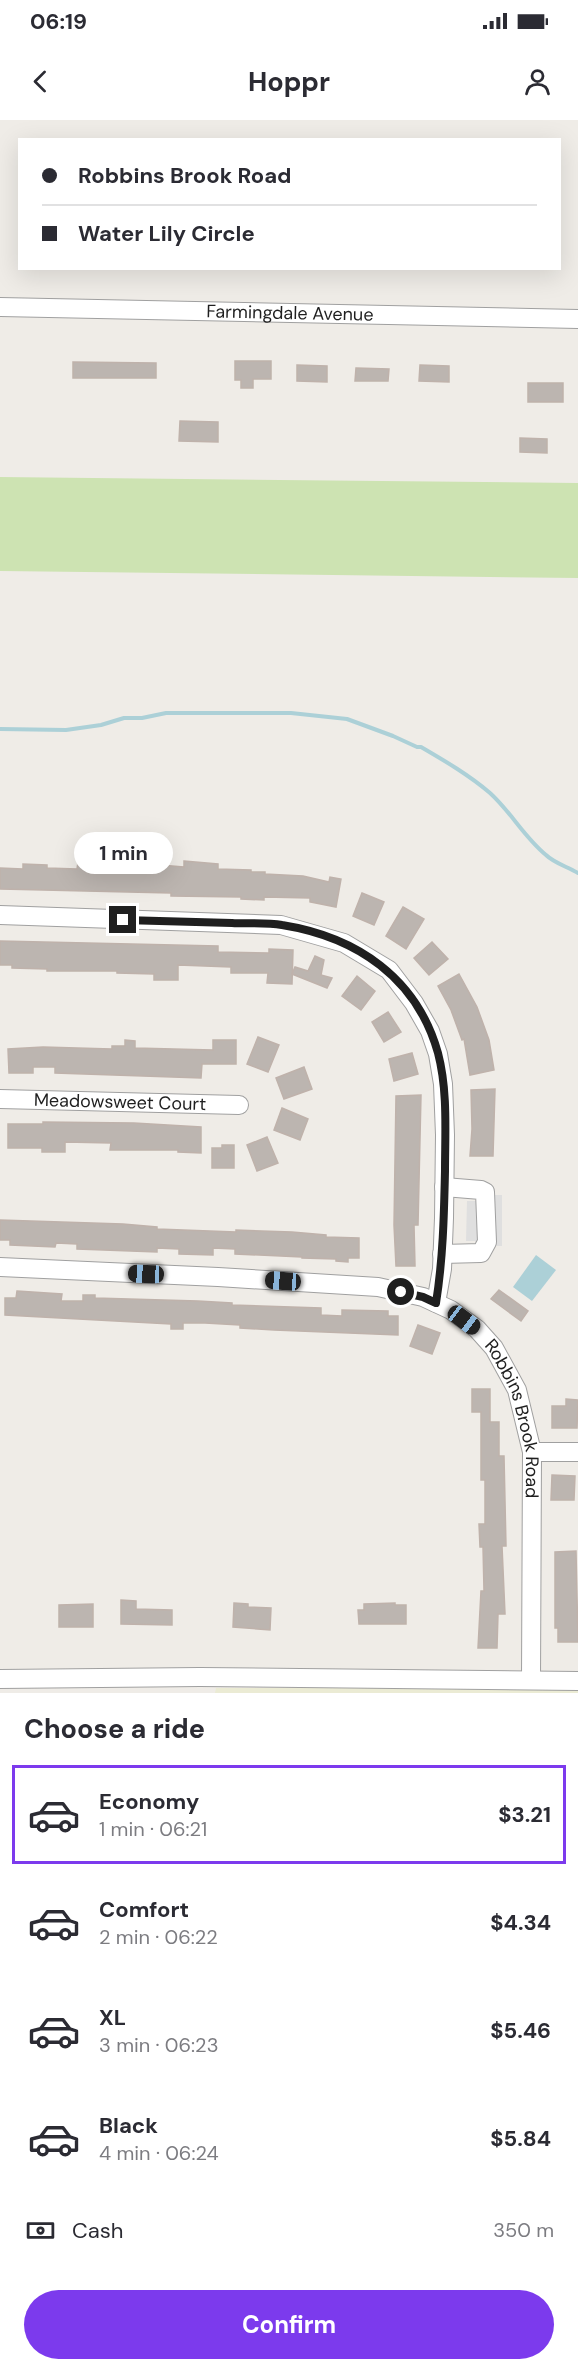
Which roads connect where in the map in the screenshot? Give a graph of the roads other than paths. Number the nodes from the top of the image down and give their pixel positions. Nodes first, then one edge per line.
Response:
1 (0, 307) edge
2 (578, 319) edge
3 (0, 915) edge
4 (0, 1099) edge
5 (239, 1105) dead end
6 (444, 1187) junction
7 (442, 1254) junction
8 (0, 1267) edge
9 (436, 1303) junction
10 (532, 1452) junction
11 (578, 1452) edge
12 (0, 1679) edge
13 (531, 1680) junction
14 (578, 1681) edge
15 (107, 1686) edge

1 - 2 street, Farmingdale Avenue
3 - 6 street
4 - 5 street, Meadowsweet Court
6 - 7 street
6 - 7 street
7 - 9 street
8 - 9 street, Robbins Brook Road
9 - 10 street, Robbins Brook Road
10 - 11 street
10 - 13 street, Robbins Brook Road
12 - 15 street
13 - 14 street
13 - 15 street

